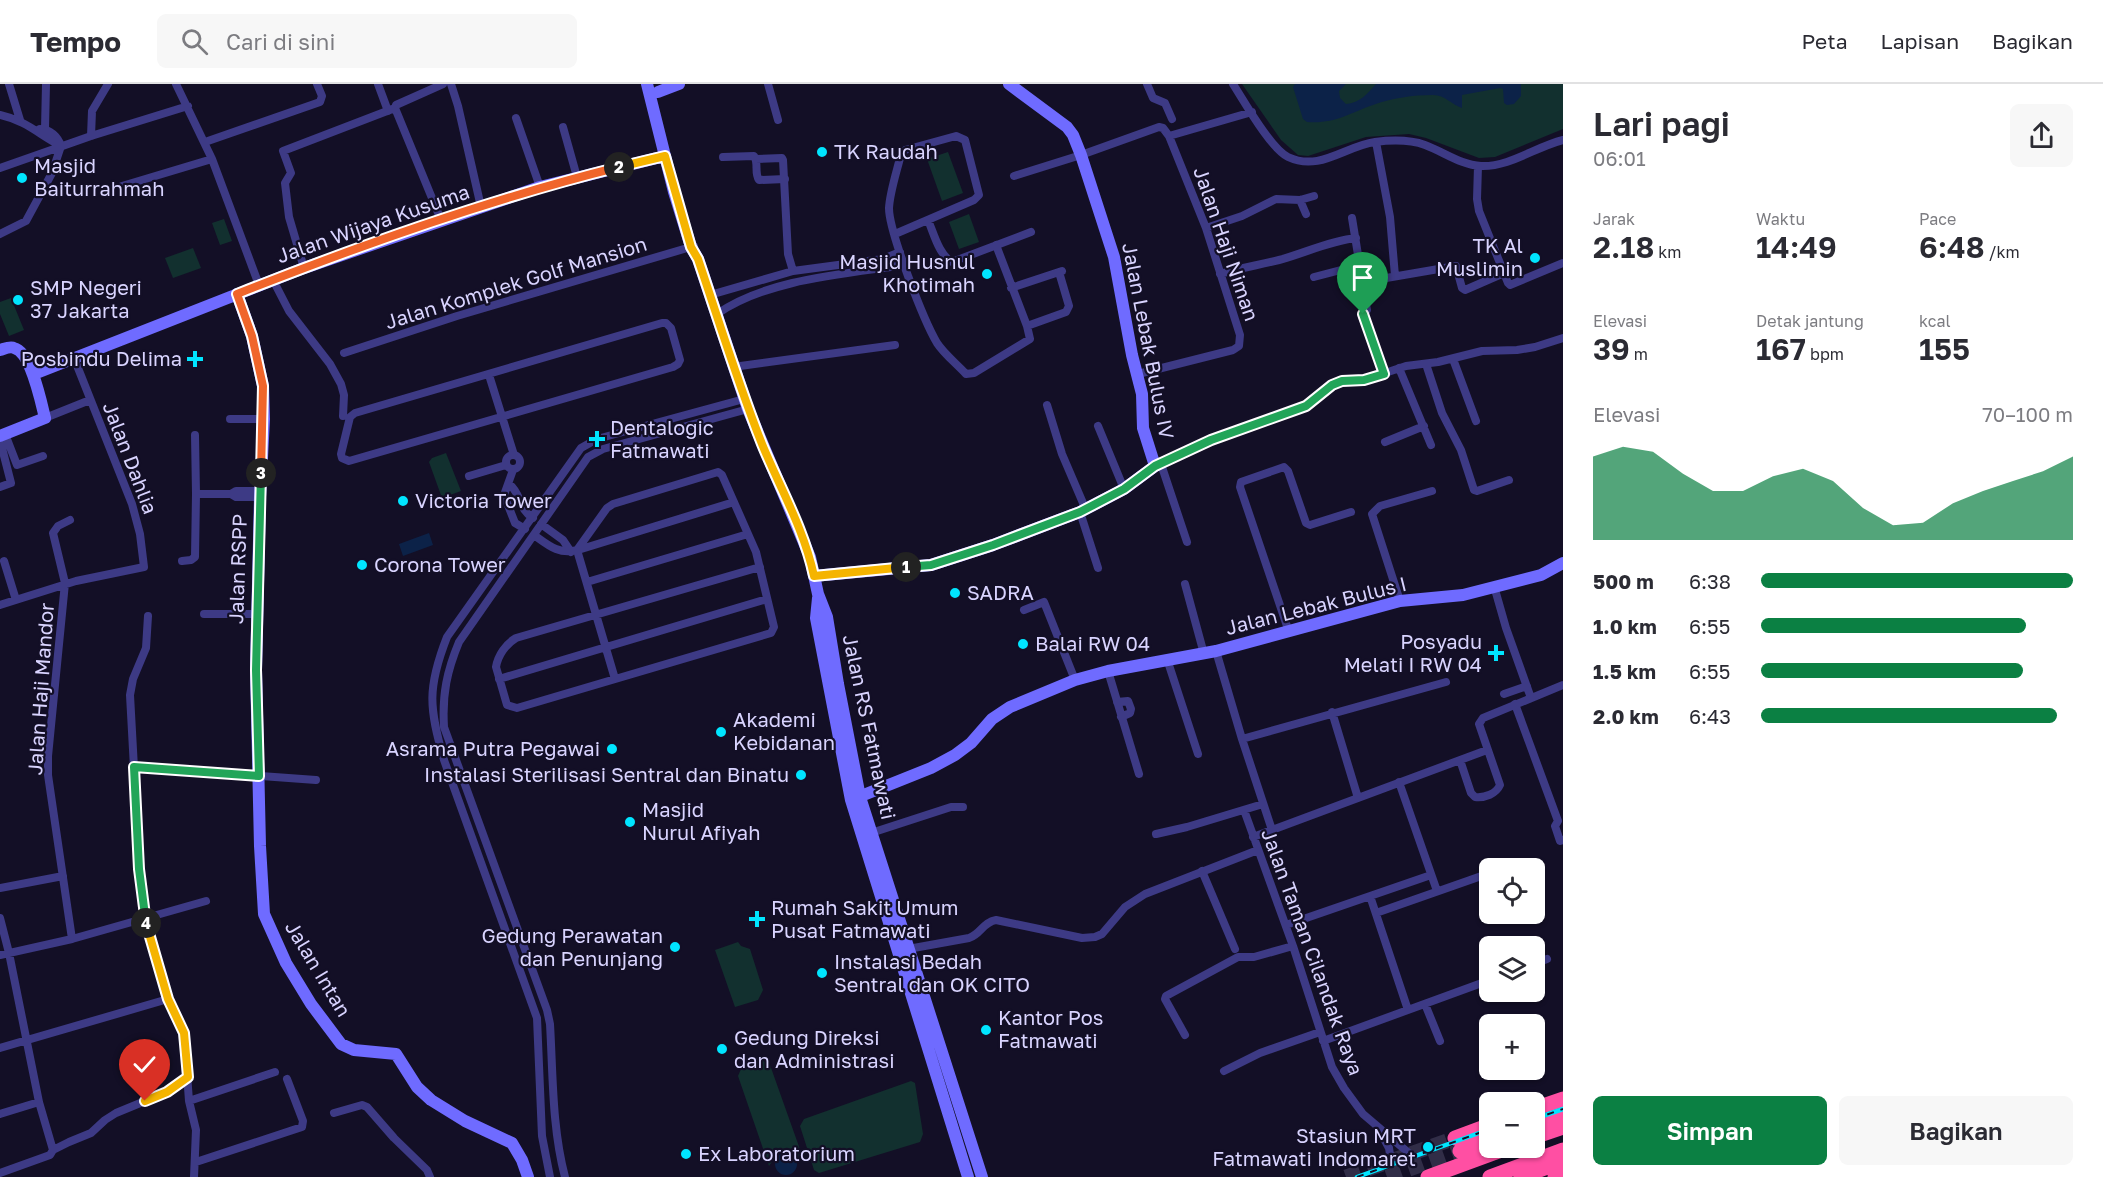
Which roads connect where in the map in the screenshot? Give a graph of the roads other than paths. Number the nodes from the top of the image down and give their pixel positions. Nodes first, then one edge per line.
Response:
1 (9, 84) edge
2 (46, 84) edge
3 (108, 84) edge
4 (176, 84) edge
5 (317, 84) edge
6 (378, 84) edge
7 (443, 84) edge
8 (451, 84) edge
9 (647, 84) edge
10 (679, 84) edge
11 (768, 84) edge
12 (1147, 84) edge
13 (1233, 84) edge
14 (1014, 85) edge
15 (656, 88) edge
16 (188, 106) junction
17 (392, 109) junction
18 (1251, 112) junction
19 (0, 115) edge
20 (516, 118) dead end
21 (1172, 119) dead end
22 (20, 120) junction
23 (778, 120) dead end
24 (563, 127) dead end
25 (34, 128) junction
26 (45, 129) junction
27 (91, 136) junction
28 (1169, 136) junction
29 (1563, 140) edge
30 (205, 142) junction
31 (1376, 142) junction
32 (61, 146) junction
33 (1081, 155) junction
34 (665, 156) junction
35 (723, 157) dead end
36 (212, 159) junction
37 (756, 159) junction
38 (1478, 166) junction
39 (0, 168) edge
40 (1014, 176) dead end
41 (577, 177) junction
42 (785, 179) junction
43 (122, 186) dead end
44 (540, 187) junction
45 (1314, 196) dead end
46 (1300, 200) junction
47 (481, 207) junction
48 (1306, 214) dead end
49 (1352, 218) dead end
50 (441, 220) junction
51 (928, 220) junction
52 (1206, 228) junction
53 (1031, 232) dead end
54 (0, 234) edge
55 (895, 234) junction
56 (1356, 238) junction
57 (996, 245) junction
58 (694, 246) junction
59 (900, 252) junction
60 (884, 263) junction
61 (1563, 263) edge
62 (905, 265) junction
63 (1360, 265) junction
64 (304, 268) junction
65 (792, 271) junction
66 (1504, 273) junction
67 (1220, 274) junction
68 (1395, 276) junction
69 (1314, 277) dead end
70 (273, 280) junction
71 (1363, 282) junction
72 (259, 285) junction
73 (1011, 288) junction
74 (237, 294) junction
75 (710, 295) junction
76 (717, 314) junction
77 (1027, 326) junction
78 (1563, 338) edge
79 (895, 345) dead end
80 (0, 350) edge
81 (344, 353) dead end
82 (74, 358) junction
83 (1453, 359) junction
84 (1426, 364) junction
85 (733, 367) junction
86 (1399, 368) junction
87 (34, 374) junction
88 (1138, 374) junction
89 (1384, 374) junction
90 (489, 375) junction
91 (90, 400) junction
92 (746, 404) junction
93 (1047, 405) dead end
94 (343, 416) dead end
95 (501, 417) junction
96 (45, 418) junction
97 (230, 419) dead end
98 (264, 419) junction
99 (1476, 421) dead end
100 (1098, 426) dead end
101 (1424, 426) junction
102 (195, 435) dead end
103 (2, 437) edge
104 (1385, 442) dead end
105 (1431, 445) dead end
106 (514, 455) junction
107 (43, 456) dead end
108 (1158, 465) junction
109 (510, 467) junction
110 (469, 477) dead end
111 (1509, 480) dead end
112 (508, 484) junction
113 (0, 487) edge
114 (1124, 489) junction
115 (1432, 491) dead end
116 (196, 494) junction
117 (260, 494) junction
118 (734, 501) junction
119 (1083, 511) junction
120 (1351, 512) dead end
121 (533, 518) junction
122 (70, 520) dead end
123 (541, 524) junction
124 (525, 529) junction
125 (748, 534) junction
126 (534, 535) junction
127 (1186, 542) dead end
128 (574, 551) junction
129 (4, 561) dead end
130 (182, 561) dead end
131 (1563, 563) edge
132 (760, 567) junction
133 (1098, 568) dead end
134 (814, 576) junction
135 (587, 582) junction
136 (65, 584) junction
137 (1185, 584) dead end
138 (1494, 586) junction
139 (16, 600) junction
140 (767, 600) junction
141 (1400, 601) junction
142 (0, 605) edge
143 (1024, 610) dead end
144 (204, 614) dead end
145 (256, 614) junction
146 (596, 614) junction
147 (148, 616) dead end
148 (1289, 632) junction
149 (606, 647) junction
150 (1210, 653) junction
151 (1168, 662) junction
152 (1108, 671) junction
153 (499, 679) junction
154 (615, 679) junction
155 (1075, 680) junction
156 (1446, 682) dead end
157 (1563, 685) edge
158 (1527, 687) junction
159 (1504, 694) dead end
160 (1531, 698) junction
161 (1515, 704) junction
162 (1332, 712) junction
163 (1242, 739) junction
164 (1487, 750) junction
165 (1198, 754) dead end
166 (454, 756) junction
167 (444, 760) junction
168 (1460, 760) junction
169 (134, 767) junction
170 (1139, 774) dead end
171 (259, 776) junction
172 (316, 780) dead end
173 (1400, 782) junction
174 (1358, 798) junction
175 (856, 799) junction
176 (1263, 804) junction
177 (963, 807) dead end
178 (1244, 810) junction
179 (1272, 830) junction
180 (871, 833) junction
181 (1156, 834) dead end
182 (1253, 837) junction
183 (1563, 840) edge
184 (1258, 850) junction
185 (1202, 871) junction
186 (1431, 875) junction
187 (63, 876) junction
188 (1479, 877) edge
189 (0, 888) edge
190 (1437, 891) junction
191 (1370, 896) junction
192 (206, 901) dead end
193 (1376, 913) junction
194 (0, 918) edge
195 (145, 919) junction
196 (1286, 925) junction
197 (72, 939) junction
198 (1293, 946) junction
199 (908, 949) junction
200 (1235, 949) dead end
201 (5, 954) edge
202 (1479, 984) edge
203 (168, 999) junction
204 (1425, 1004) junction
205 (1408, 1010) junction
206 (1185, 1035) dead end
207 (1322, 1036) junction
208 (26, 1040) junction
209 (1440, 1041) dead end
210 (0, 1048) edge
211 (935, 1050) junction
212 (1224, 1071) dead end
213 (275, 1072) dead end
214 (188, 1077) junction
215 (287, 1079) dead end
216 (1563, 1099) edge
217 (189, 1101) junction
218 (39, 1102) junction
219 (1545, 1105) edge
220 (334, 1113) dead end
221 (0, 1114) edge
222 (1563, 1116) edge
223 (1545, 1122) edge
224 (1563, 1127) edge
225 (1379, 1129) junction
226 (1479, 1133) edge
227 (1545, 1133) edge
228 (556, 1134) junction
229 (542, 1136) junction
230 (1479, 1144) edge
231 (53, 1150) junction
232 (1563, 1150) edge
233 (1410, 1154) dead end
234 (1480, 1158) edge
235 (1391, 1161) dead end
236 (1563, 1161) edge
237 (196, 1162) junction
238 (0, 1173) edge
239 (1563, 1174) edge
240 (195, 1177) edge
241 (430, 1177) edge
242 (528, 1177) edge
243 (550, 1177) edge
244 (565, 1177) edge
245 (968, 1177) edge
246 (982, 1177) edge
247 (1428, 1177) edge
248 (1490, 1177) edge
249 (1521, 1177) edge
250 (1555, 1177) edge

1 - 22 street
2 - 26 street
3 - 27 street
4 - 16 street
5 - 30 street
6 - 17 street
7 - 17 street
8 - 47 street
9 - 34 street, Jalan RS Fatmawati
10 - 15 street
11 - 23 street
12 - 21 street
13 - 18 street
14 - 33 street, Jalan Lebak Bulus IV
15 - 58 street, Jalan RS Fatmawati
16 - 27 street
16 - 30 street
17 - 50 street
17 - 64 street
18 - 28 street
18 - 31 street
19 - 22 street
20 - 44 street
22 - 25 street
24 - 41 street
25 - 26 street
25 - 32 street
26 - 32 street
27 - 32 street
28 - 33 street, Jalan Haji Niman
28 - 52 street, Jalan Haji Niman
29 - 38 street
30 - 36 street
31 - 38 street
31 - 68 street
32 - 39 street
32 - 54 street
33 - 40 street
33 - 88 street, Jalan Lebak Bulus IV
34 - 41 street, Jalan Wijaya Kusuma
34 - 58 street, Jalan RS Fatmawati
35 - 37 street
36 - 43 street
36 - 72 street
37 - 42 street
37 - 42 street
38 - 66 street
41 - 44 street, Jalan Wijaya Kusuma
42 - 65 street
44 - 47 street, Jalan Wijaya Kusuma
45 - 46 street
46 - 48 street
46 - 52 street
47 - 50 street, Jalan Wijaya Kusuma
49 - 56 street
50 - 64 street, Jalan Wijaya Kusuma
51 - 55 street
51 - 55 street
51 - 57 street
52 - 67 street, Jalan Haji Niman
53 - 57 street
55 - 59 street
56 - 63 street
56 - 67 street
57 - 73 street
58 - 75 street, Jalan RS Fatmawati
58 - 81 street, Jalan Komplek Golf Mansion
59 - 60 street
59 - 62 street
60 - 62 street
60 - 65 street
60 - 76 street
61 - 66 street
62 - 77 street
63 - 69 street
63 - 71 street
64 - 70 street, Jalan Wijaya Kusuma
65 - 75 street
66 - 68 street
67 - 88 street, Jalan Haji Niman
68 - 71 street
70 - 72 street, Jalan Wijaya Kusuma
70 - 94 street
71 - 89 street
72 - 74 street, Jalan Wijaya Kusuma
73 - 77 street
73 - 77 street
74 - 82 street, Jalan Wijaya Kusuma
74 - 98 street, Jalan RSPP
75 - 76 street, Jalan RS Fatmawati
76 - 85 street, Jalan RS Fatmawati
78 - 83 street
79 - 85 street
80 - 87 street
82 - 87 street, Jalan Wijaya Kusuma
82 - 91 street, Jalan Dahlia
83 - 84 street
83 - 99 street
84 - 86 street
84 - 111 street
85 - 92 street, Jalan RS Fatmawati
86 - 89 street
86 - 101 street
87 - 96 street
88 - 108 street, Jalan Lebak Bulus IV
89 - 108 street
90 - 95 street
90 - 95 street
90 - 95 street
91 - 96 street
91 - 136 street, Jalan Dahlia
92 - 121 street
92 - 123 street
92 - 134 street, Jalan RS Fatmawati
93 - 119 street
95 - 106 street
96 - 103 street
97 - 98 street
98 - 117 street, Jalan RSPP
100 - 114 street
101 - 104 street
101 - 105 street
102 - 116 street
103 - 107 street
103 - 113 street
106 - 109 street
106 - 109 street
108 - 114 street
108 - 127 street
109 - 110 street
109 - 112 street
112 - 121 street
112 - 124 street
114 - 119 street
115 - 141 street
116 - 117 street
116 - 130 street
117 - 145 street, Jalan RSPP
118 - 125 street
118 - 128 street
118 - 128 street
119 - 133 street
119 - 134 street
120 - 148 street
121 - 124 street
122 - 136 street, Jalan Haji Mandor
123 - 126 street
123 - 128 street
124 - 167 street
125 - 132 street
125 - 135 street
126 - 128 street
126 - 166 street
128 - 135 street
129 - 139 street, Jalan Haji Mandor
131 - 138 street, Jalan Lebak Bulus I
132 - 140 street
132 - 146 street
134 - 175 street, Jalan RS Fatmawati
135 - 146 street
136 - 139 street, Jalan Dahlia
136 - 187 street, Jalan Haji Mandor
137 - 150 street, Jalan Taman Cilandak Raya
138 - 141 street, Jalan Lebak Bulus I
138 - 158 street
139 - 142 street, Jalan Dahlia
140 - 149 street
140 - 154 street
141 - 148 street, Jalan Lebak Bulus I
143 - 155 street
144 - 145 street
145 - 171 street, Jalan RSPP
146 - 149 street
146 - 153 street
147 - 169 street
148 - 150 street, Jalan Lebak Bulus I
149 - 153 street
149 - 154 street
150 - 151 street, Jalan Lebak Bulus I
150 - 163 street, Jalan Taman Cilandak Raya
151 - 152 street, Jalan Lebak Bulus I
151 - 165 street
152 - 155 street, Jalan Lebak Bulus I
152 - 170 street
153 - 154 street
155 - 175 street, Jalan Lebak Bulus I
156 - 162 street
157 - 160 street
158 - 159 street
158 - 160 street
160 - 161 street
161 - 164 street
161 - 183 street
162 - 163 street
162 - 174 street
163 - 176 street, Jalan Taman Cilandak Raya
164 - 168 street
164 - 168 street
166 - 167 street
166 - 228 street
167 - 229 street
168 - 173 street
169 - 171 street
169 - 195 street
171 - 172 street
171 - 242 street, Jalan Intan
173 - 174 street
173 - 186 street
174 - 179 street
175 - 180 street, Jalan RS Fatmawati
175 - 211 street, Jalan RS Fatmawati
176 - 178 street
176 - 179 street, Jalan Taman Cilandak Raya
177 - 180 street
178 - 181 street
178 - 182 street, Jalan Taman Cilandak Raya
179 - 182 street
180 - 199 street, Jalan RS Fatmawati
182 - 184 street, Jalan Taman Cilandak Raya
184 - 185 street
184 - 196 street, Jalan Taman Cilandak Raya
185 - 199 street
185 - 200 street
186 - 190 street
186 - 191 street
187 - 189 street
187 - 197 street, Jalan Haji Mandor
188 - 190 street
190 - 193 street
191 - 193 street
191 - 196 street
192 - 195 street
193 - 205 street
194 - 201 street
195 - 197 street
195 - 203 street
196 - 198 street, Jalan Taman Cilandak Raya
197 - 201 street
198 - 206 street
198 - 207 street, Jalan Taman Cilandak Raya
199 - 211 street, Jalan RS Fatmawati
201 - 208 street
202 - 204 street
203 - 208 street
203 - 214 street
204 - 205 street
204 - 209 street
205 - 207 street
207 - 212 street
207 - 225 street, Jalan Taman Cilandak Raya
208 - 210 street
208 - 218 street
211 - 245 street, Jalan RS Fatmawati
211 - 246 street, Jalan RS Fatmawati
213 - 217 street
214 - 217 street
214 - 231 street
215 - 237 street
216 - 219 highway
217 - 237 street
218 - 221 street
218 - 231 street
220 - 241 street
222 - 223 highway
224 - 227 highway
225 - 233 street, Jalan Taman Cilandak Raya
225 - 235 street, Jalan Taman Cilandak Raya
226 - 230 highway
228 - 229 street
228 - 244 street
229 - 243 street
231 - 238 street
232 - 248 highway
234 - 247 highway
236 - 249 highway
237 - 240 street
239 - 250 highway

